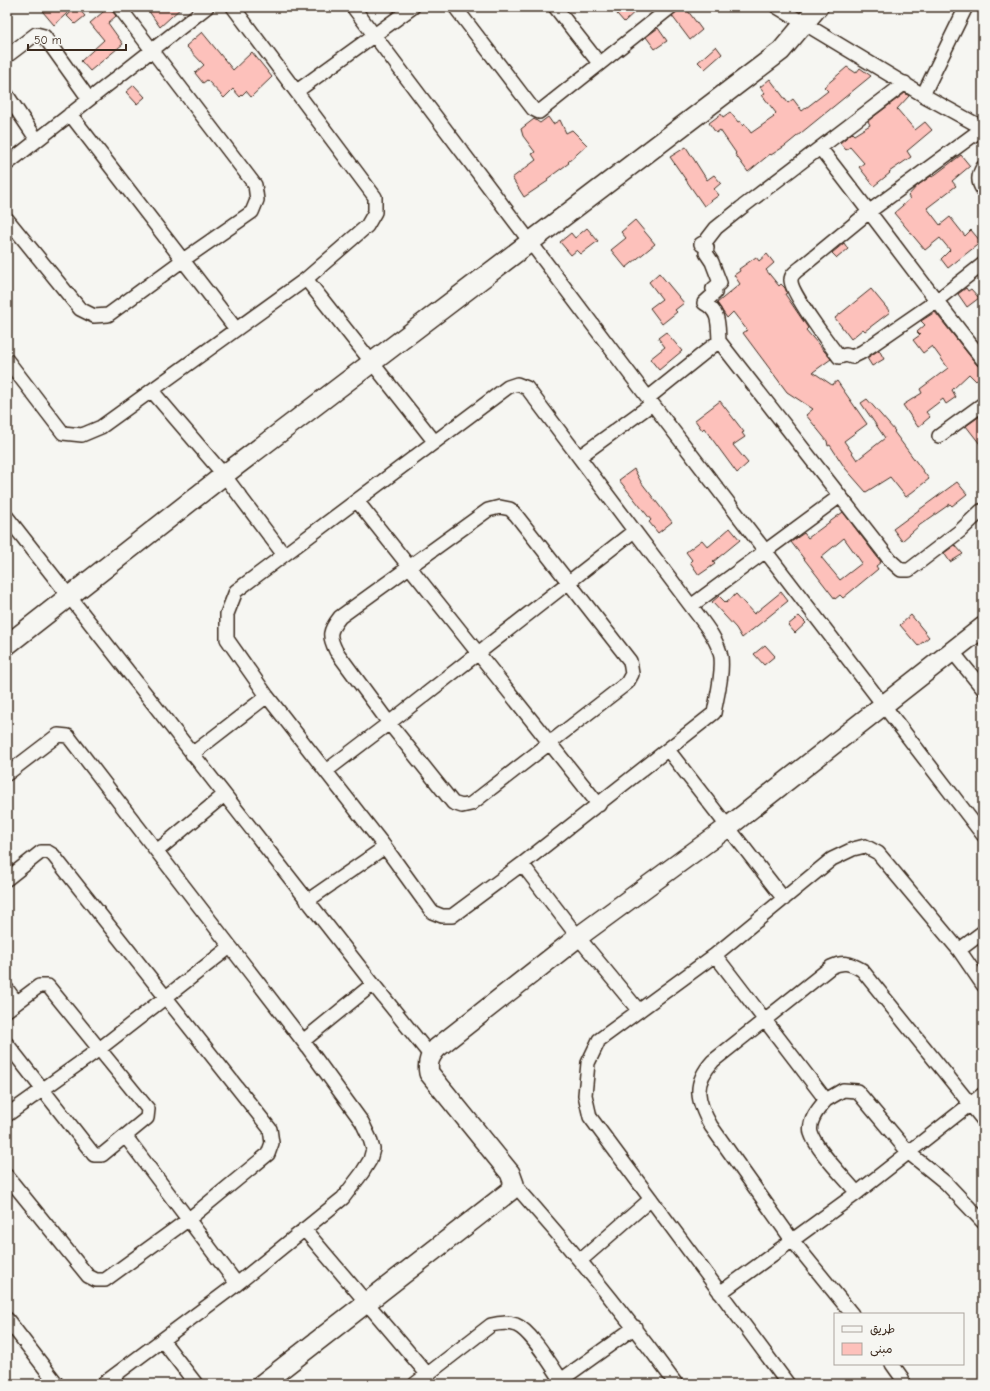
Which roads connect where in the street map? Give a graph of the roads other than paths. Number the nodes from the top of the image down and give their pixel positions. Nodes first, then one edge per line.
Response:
1 (119, 7) edge
2 (207, 7) edge
3 (233, 7) edge
4 (353, 7) edge
5 (413, 7) edge
6 (455, 7) edge
7 (555, 7) edge
8 (671, 7) edge
9 (777, 7) edge
10 (818, 7) edge
11 (966, 7) edge
12 (805, 24) junction
13 (375, 33) junction
14 (151, 50) junction
15 (8, 52) edge
16 (599, 63) junction
17 (905, 83) junction
18 (297, 91) junction
19 (7, 95) edge
20 (923, 95) junction
21 (89, 99) junction
22 (70, 114) junction
23 (983, 128) edge
24 (37, 140) junction
25 (820, 148) junction
26 (7, 164) edge
27 (983, 167) edge
28 (983, 190) edge
29 (870, 211) junction
30 (7, 219) edge
31 (530, 242) junction
32 (183, 260) junction
33 (983, 264) edge
34 (306, 279) junction
35 (936, 301) junction
36 (236, 329) junction
37 (719, 341) junction
38 (7, 360) edge
39 (983, 360) edge
40 (373, 364) junction
41 (152, 391) junction
42 (650, 401) junction
43 (983, 404) edge
44 (939, 436) dead end
45 (434, 441) junction
46 (579, 457) junction
47 (224, 475) junction
48 (840, 496) junction
49 (357, 501) junction
50 (982, 510) edge
51 (7, 517) edge
52 (634, 531) junction
53 (766, 552) junction
54 (284, 556) junction
55 (409, 568) junction
56 (567, 581) junction
57 (69, 598) junction
58 (691, 606) junction
59 (983, 627) edge
60 (7, 645) edge
61 (952, 651) junction
62 (478, 652) junction
63 (983, 689) edge
64 (267, 696) junction
65 (882, 705) junction
66 (389, 723) junction
67 (551, 743) junction
68 (668, 750) junction
69 (192, 754) junction
70 (326, 771) junction
71 (7, 774) edge
72 (224, 795) junction
73 (599, 805) junction
74 (728, 827) junction
75 (983, 836) edge
76 (385, 847) junction
77 (157, 851) junction
78 (522, 864) junction
79 (7, 879) edge
80 (784, 899) junction
81 (308, 901) junction
82 (983, 932) edge
83 (578, 937) junction
84 (230, 947) junction
85 (959, 950) junction
86 (715, 955) junction
87 (372, 984) junction
88 (983, 985) edge
89 (7, 990) edge
90 (166, 997) junction
91 (12, 1006) edge
92 (639, 1011) junction
93 (764, 1020) junction
94 (303, 1041) junction
95 (7, 1044) edge
96 (98, 1050) junction
97 (430, 1055) junction
98 (42, 1090) junction
99 (983, 1094) edge
100 (826, 1100) junction
101 (970, 1106) junction
102 (7, 1115) edge
103 (983, 1120) edge
104 (126, 1137) junction
105 (909, 1153) junction
106 (7, 1176) edge
107 (514, 1184) junction
108 (856, 1193) junction
109 (651, 1200) junction
110 (189, 1219) junction
111 (983, 1222) edge
112 (304, 1229) junction
113 (792, 1240) junction
114 (581, 1260) junction
115 (237, 1284) junction
116 (720, 1293) junction
117 (368, 1304) junction
118 (851, 1313) edge
119 (7, 1319) edge
120 (635, 1327) junction
121 (162, 1340) junction
122 (893, 1365) edge
123 (428, 1375) junction
124 (902, 1378) dead end
125 (562, 1382) edge
126 (57, 1384) edge
127 (103, 1384) edge
128 (196, 1384) edge
129 (262, 1384) edge
130 (415, 1384) edge
131 (676, 1384) edge
132 (788, 1384) edge

1 - 14 street
2 - 14 street
3 - 18 street
4 - 13 street
5 - 13 street
6 - 16 street
7 - 16 street
8 - 16 street
9 - 12 street
10 - 12 street
11 - 20 street
12 - 17 street
12 - 31 street
13 - 18 street
13 - 31 street
14 - 21 street
14 - 32 street
15 - 21 street
17 - 20 street
17 - 25 street
18 - 34 street
19 - 24 street
20 - 23 street
21 - 22 street
22 - 24 street
22 - 32 street
23 - 29 street
24 - 26 street
25 - 29 street
25 - 37 street
27 - 28 street
29 - 35 street
29 - 35 street
30 - 32 street
31 - 40 street
31 - 42 street
32 - 36 street
33 - 35 street
34 - 36 street
34 - 40 street
35 - 39 street
36 - 41 street
37 - 42 street
37 - 48 street
38 - 41 street
40 - 45 street
40 - 47 street
41 - 47 street
42 - 46 street
42 - 53 street
43 - 44 street
45 - 46 street
45 - 49 street
46 - 52 street
47 - 54 street
47 - 57 street
48 - 50 street
48 - 53 street
49 - 54 street
49 - 55 street
51 - 57 street
52 - 56 street
52 - 58 street
53 - 58 street
53 - 65 street
54 - 64 street
55 - 56 street
55 - 62 street
55 - 66 street
56 - 62 street
56 - 67 street
57 - 60 street
57 - 69 street
58 - 68 street
59 - 61 street
61 - 63 street
61 - 65 street
62 - 66 street
62 - 67 street
64 - 69 street
64 - 70 street
65 - 74 street
65 - 75 street
66 - 67 street
66 - 70 street
67 - 73 street
68 - 73 street
68 - 74 street
69 - 72 street
70 - 76 street
71 - 77 street
72 - 77 street
72 - 81 street
73 - 78 street
74 - 80 street
74 - 83 street
76 - 78 street
76 - 81 street
77 - 84 street
78 - 83 street
79 - 90 street
80 - 85 street
80 - 86 street
81 - 87 street
82 - 85 street
83 - 92 street
83 - 97 street
84 - 90 street
84 - 94 street
85 - 88 street
86 - 92 street
86 - 93 street
87 - 94 street
87 - 97 street
89 - 91 street
90 - 96 street
90 - 110 street
91 - 96 street
92 - 109 street
93 - 100 street
93 - 101 street
93 - 113 street
94 - 112 street
95 - 98 street
96 - 98 street
96 - 104 street
97 - 107 street
98 - 102 street
98 - 104 street
99 - 101 street
100 - 105 street
100 - 108 street
101 - 103 street
101 - 105 street
104 - 110 street
105 - 108 street
105 - 111 street
106 - 110 street
107 - 114 street
107 - 117 street
108 - 113 street
109 - 114 street
109 - 116 street
110 - 115 street
112 - 115 street
112 - 117 street
113 - 116 street
113 - 118 street
114 - 120 street
115 - 121 street
116 - 132 street
117 - 123 street
117 - 129 street
119 - 126 street
120 - 125 street
120 - 131 street
121 - 127 street
121 - 128 street
122 - 124 street
123 - 125 street
123 - 130 street

